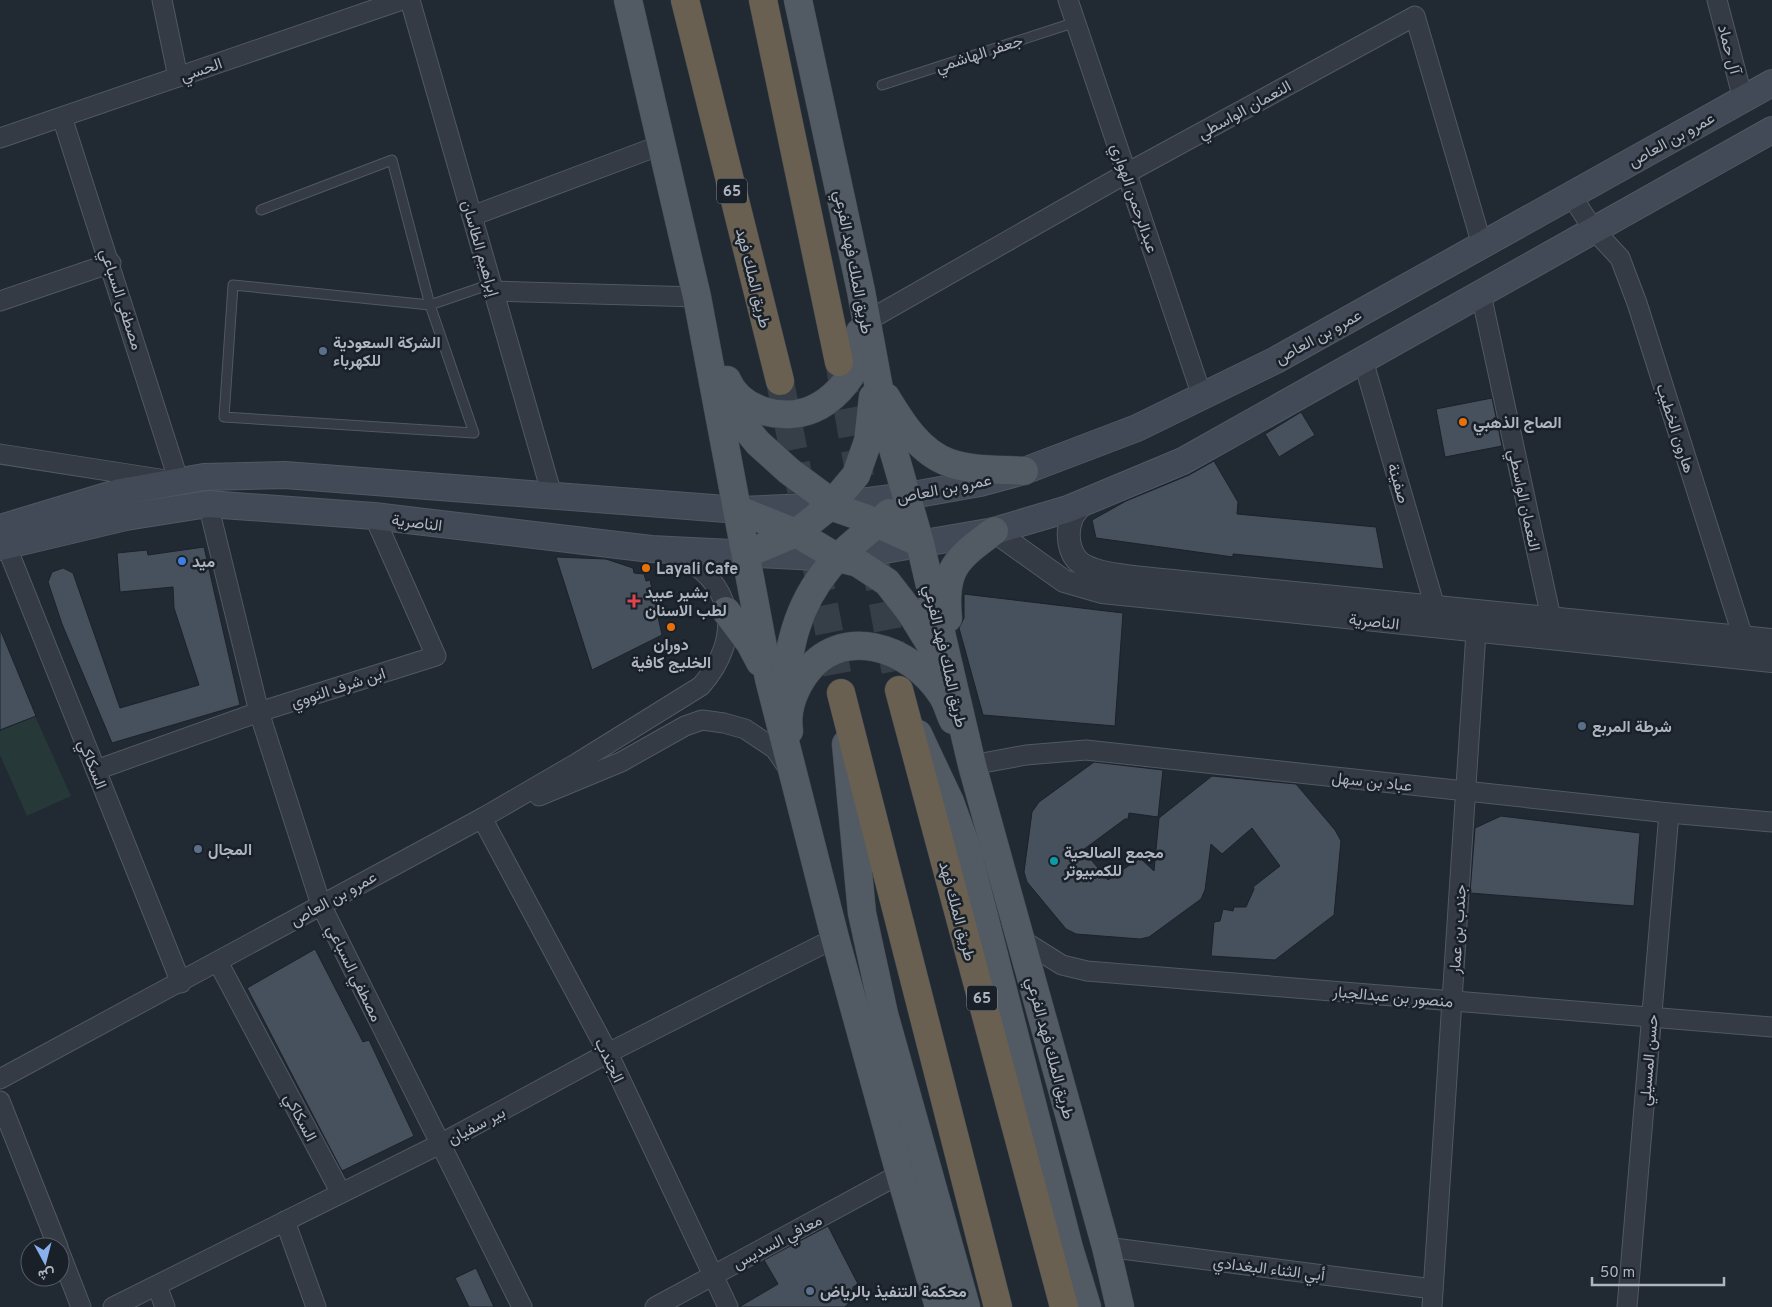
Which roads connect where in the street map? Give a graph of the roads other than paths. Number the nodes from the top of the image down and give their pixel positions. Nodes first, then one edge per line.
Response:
1 (162, 0) edge
2 (402, 0) edge
3 (410, 0) edge
4 (628, 0) edge
5 (685, 0) edge
6 (763, 0) edge
7 (798, 0) edge
8 (1068, 0) edge
9 (1717, 0) edge
10 (1076, 22) junction
11 (178, 77) junction
12 (1772, 83) edge
13 (882, 85) dead end
14 (1743, 99) junction
15 (62, 117) junction
16 (1772, 130) edge
17 (0, 138) edge
18 (661, 145) junction
19 (1127, 173) junction
20 (1570, 195) junction
21 (261, 210) dead end
22 (472, 216) junction
23 (1593, 229) junction
24 (1482, 245) junction
25 (111, 264) junction
26 (492, 288) junction
27 (861, 291) junction
28 (1481, 294) junction
29 (0, 301) edge
30 (430, 305) junction
31 (699, 306) junction
32 (867, 321) junction
33 (705, 342) junction
34 (1362, 360) junction
35 (839, 362) tunnel mouth
36 (876, 380) junction
37 (780, 381) tunnel mouth
38 (1202, 396) junction
39 (0, 454) edge
40 (1024, 470) junction
41 (179, 482) junction
42 (552, 496) junction
43 (906, 496) junction
44 (1084, 503) junction
45 (208, 504) junction
46 (830, 506) junction
47 (739, 510) junction
48 (374, 516) junction
49 (878, 524) junction
50 (994, 531) junction
51 (796, 533) junction
52 (2, 540) edge
53 (920, 544) junction
54 (651, 549) junction
55 (746, 554) junction
56 (838, 558) junction
57 (1435, 607) junction
58 (726, 611) junction
59 (1550, 618) junction
60 (1477, 622) junction
61 (1743, 638) junction
62 (1772, 640) edge
63 (1772, 661) edge
64 (769, 679) junction
65 (953, 682) junction
66 (899, 690) joint
67 (841, 693) joint
68 (259, 712) junction
69 (780, 716) junction
70 (972, 765) junction
71 (96, 770) junction
72 (795, 777) junction
73 (1466, 792) junction
74 (1669, 813) junction
75 (483, 818) junction
76 (1772, 822) edge
77 (321, 905) junction
78 (835, 938) junction
79 (1022, 940) junction
80 (218, 962) junction
81 (181, 982) junction
82 (1452, 1001) junction
83 (1652, 1018) junction
84 (1772, 1027) edge
85 (608, 1053) junction
86 (0, 1080) edge
87 (0, 1101) edge
88 (440, 1144) junction
89 (900, 1174) junction
90 (341, 1193) junction
91 (285, 1221) junction
92 (54, 1237) edge
93 (1106, 1247) junction
94 (713, 1276) junction
95 (70, 1279) edge
96 (157, 1286) junction
97 (1432, 1298) edge
98 (81, 1307) edge
99 (113, 1307) edge
100 (165, 1307) edge
101 (316, 1307) edge
102 (522, 1307) edge
103 (655, 1307) edge
104 (728, 1307) edge
105 (939, 1307) edge
106 (966, 1307) edge
107 (998, 1307) edge
108 (1064, 1307) edge
109 (1087, 1307) edge
110 (1120, 1307) edge
111 (1627, 1307) edge

1 - 11 street
2 - 11 street, الحسي
3 - 22 street, إبراهيم الطاسان
4 - 18 main road
5 - 37 highway, طريق الملك فهد / 65
6 - 35 highway
7 - 27 main road, طريق الملك فهد الفرعي
8 - 10 street, عبدالرحمن الهواري
9 - 14 street, آل حماد
10 - 13 lane, جعفر الهاشمي
10 - 19 street, عبدالرحمن الهواري
11 - 15 street, الحسي
12 - 14 main road, عمرو بن العاص
14 - 20 main road, عمرو بن العاص
15 - 17 street, الحسي
15 - 25 street, مصطفى السباعي
16 - 23 main road
18 - 22 street
18 - 31 main road
19 - 24 street, النعمان الواسطي
19 - 32 street, النعمان الواسطي
19 - 38 street, عبدالرحمن الهواري
20 - 23 street, هارون الخطيب
20 - 24 main road, عمرو بن العاص
21 - 30 lane
22 - 26 street, إبراهيم الطاسان
23 - 28 main road
23 - 61 street, هارون الخطيب
24 - 38 main road, عمرو بن العاص
25 - 29 street
25 - 41 street, مصطفى السباعي
26 - 30 lane
26 - 31 street
26 - 42 street, إبراهيم الطاسان
27 - 31 main road
27 - 32 main road, طريق الملك فهد الفرعي
28 - 34 main road
28 - 59 street, النعمان الواسطي
30 - 30 lane
31 - 33 main road
32 - 36 main road, طريق الملك فهد الفرعي
33 - 46 main road
33 - 47 main road
34 - 44 main road
34 - 57 street, صفينة
36 - 40 main road
36 - 43 main road, طريق الملك فهد الفرعي
36 - 46 main road
38 - 40 main road, عمرو بن العاص
39 - 41 street
40 - 43 main road, عمرو بن العاص
41 - 42 main road
41 - 52 main road
42 - 47 main road
43 - 46 main road, عمرو بن العاص
43 - 49 main road
43 - 53 main road, طريق الملك فهد الفرعي
44 - 50 main road
44 - 57 street, الناصرية
45 - 48 main road, الناصرية
45 - 52 main road, الناصرية
45 - 68 street, مصطفي السباعي
46 - 47 main road
46 - 49 main road
46 - 51 main road
47 - 51 main road
47 - 55 main road
48 - 54 main road, الناصرية
48 - 68 street, ابن شرف النووي
49 - 53 main road
49 - 56 main road
50 - 53 main road
50 - 60 street, الناصرية
50 - 65 main road
51 - 55 main road
51 - 56 main road
52 - 71 street, السكاكي
53 - 56 main road
53 - 65 main road, طريق الملك فهد الفرعي
54 - 55 main road, الناصرية
54 - 58 street, عمرو بن العاص
55 - 56 main road, الناصرية
55 - 64 main road
56 - 65 main road
56 - 69 main road
57 - 60 street, الناصرية
58 - 64 main road
58 - 75 street, عمرو بن العاص
59 - 60 street, الناصرية
59 - 61 street, الناصرية
60 - 63 street, الناصرية
60 - 73 street, جندب بن عمار
61 - 62 street, الناصرية
64 - 69 main road
65 - 70 main road, طريق الملك فهد الفرعي
66 - 108 highway, طريق الملك فهد / 65
66 - 109 main road
67 - 106 main road
67 - 107 highway
68 - 71 street, ابن شرف النووي
68 - 77 street, مصطفي السباعي
69 - 72 main road
70 - 72 main road
70 - 73 street, عباد بن سهل
70 - 79 main road, طريق الملك فهد الفرعي
71 - 81 street, السكاكي
72 - 75 street
72 - 78 main road
73 - 74 street, عباد بن سهل
73 - 82 street, جندب بن عمار
74 - 76 street, عباد بن سهل
74 - 83 street, حسن المسيلي
75 - 77 street, عمرو بن العاص
75 - 85 street, الجندب
77 - 80 street, عمرو بن العاص
77 - 88 street, مصطفي السباعي
78 - 85 street, بير سفيان
78 - 89 main road
79 - 82 street, منصور بن عبدالجبار
79 - 93 main road, طريق الملك فهد الفرعي
80 - 81 street, عمرو بن العاص
80 - 90 street, السكاكي
81 - 86 street, عمرو بن العاص
82 - 83 street, منصور بن عبدالجبار
82 - 97 street, جندب بن عمار
83 - 84 street, منصور بن عبدالجبار
83 - 111 street, حسن المسيلي
85 - 88 street, بير سفيان
85 - 94 street, الجندب
87 - 92 street
88 - 90 street, بير سفيان
88 - 102 street, مصطفي السباعي
89 - 94 street, معافي السديس
89 - 105 main road
90 - 91 street, بير سفيان
91 - 96 street, بير سفيان
91 - 101 street
93 - 97 street, أبي الثناء البغدادي
93 - 110 main road, طريق الملك فهد الفرعي
94 - 103 street, معافي السديس
94 - 104 street, الجندب
95 - 98 street
96 - 99 street, بير سفيان
96 - 100 street

